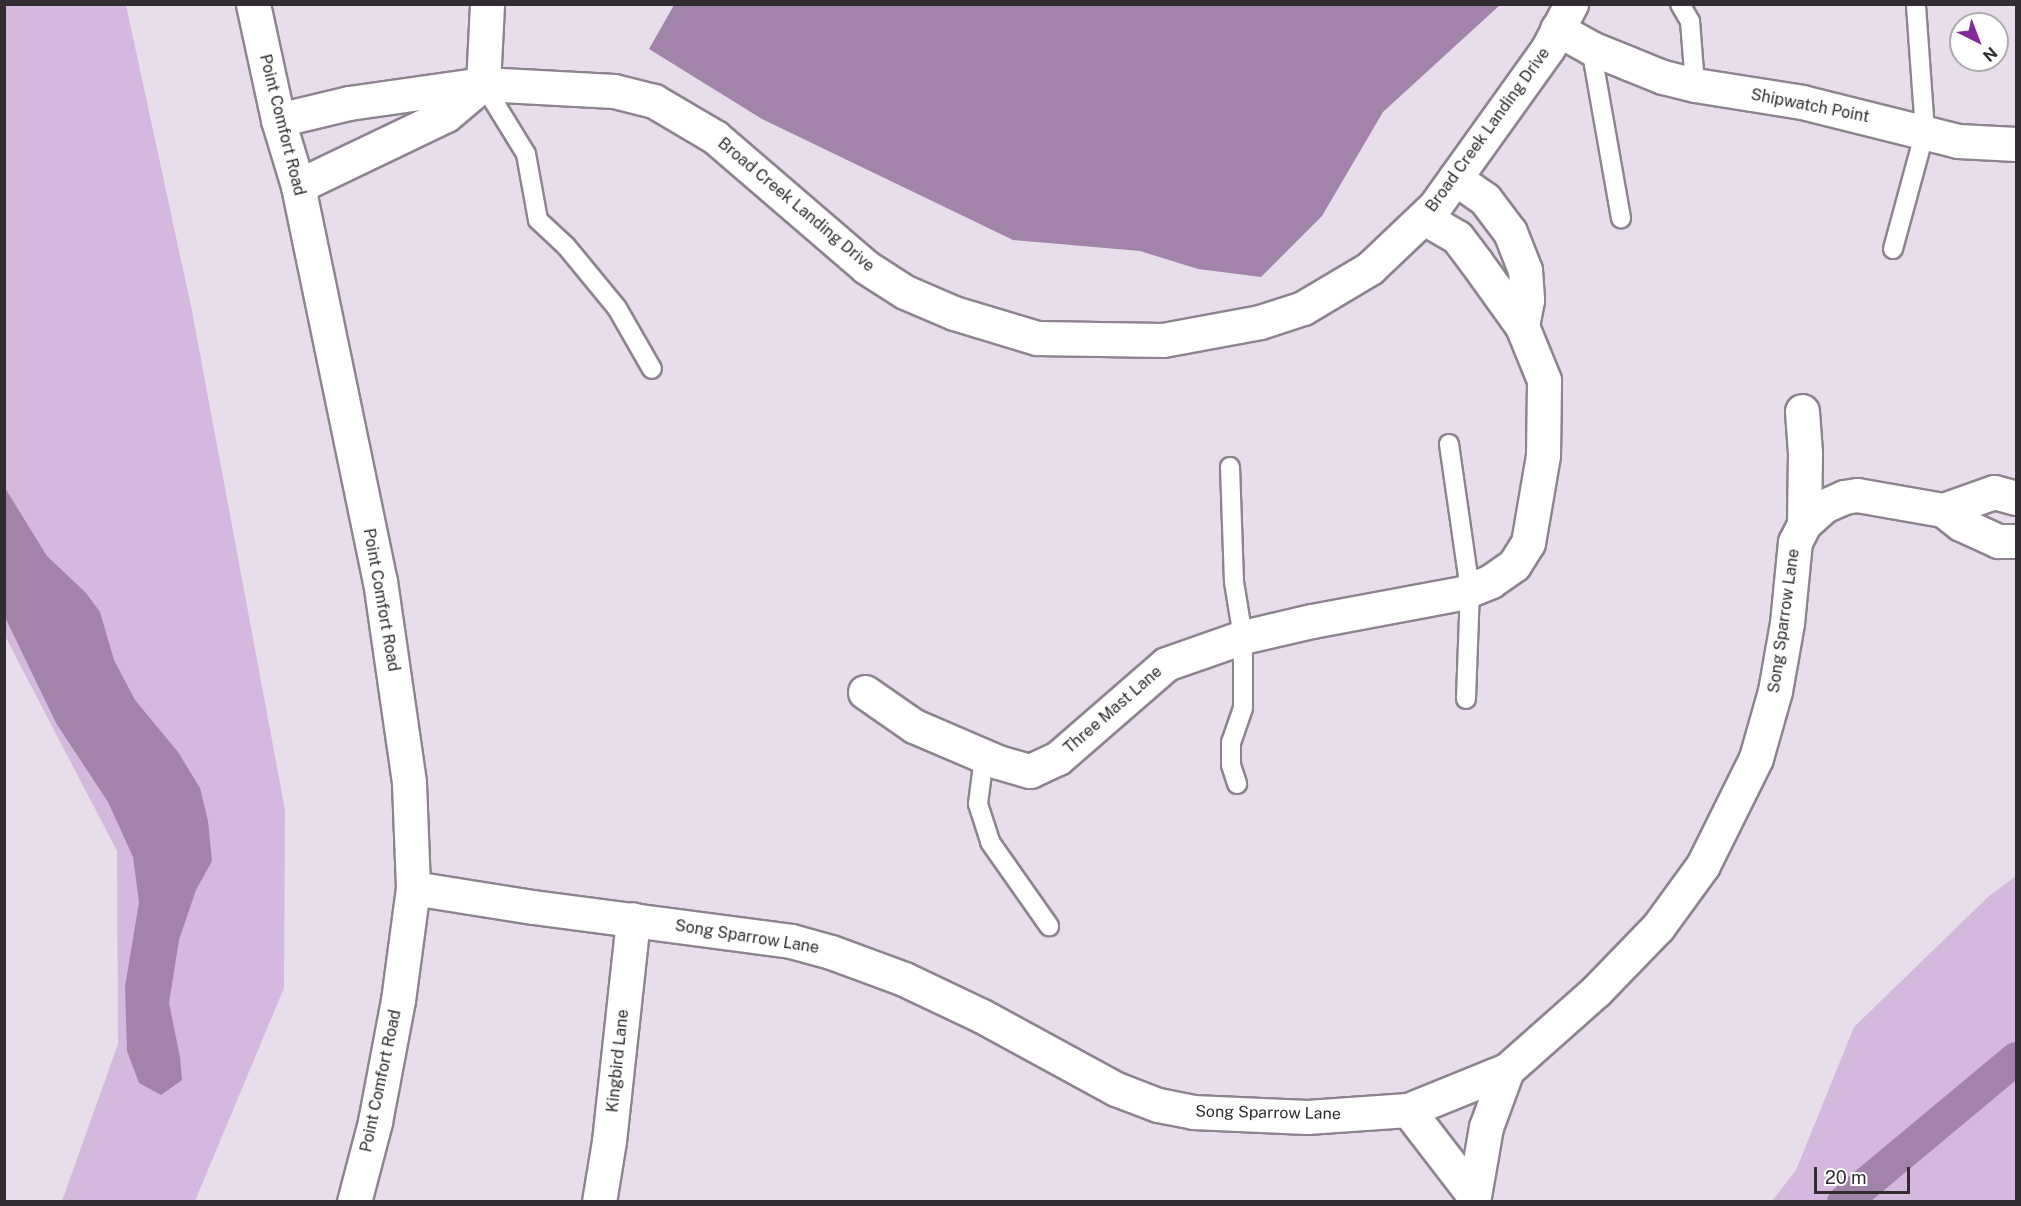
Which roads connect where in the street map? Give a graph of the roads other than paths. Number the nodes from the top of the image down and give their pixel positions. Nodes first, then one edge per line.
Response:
1 (253, 4) edge
2 (487, 4) edge
3 (1680, 4) edge
4 (1916, 4) edge
5 (1564, 17) edge
6 (1591, 48) junction
7 (483, 84) junction
8 (1695, 85) junction
9 (278, 120) junction
10 (1925, 131) junction
11 (2016, 144) edge
12 (1455, 178) junction
13 (298, 186) junction
14 (1424, 218) junction
15 (1621, 218) dead end
16 (1893, 249) dead end
17 (1522, 326) junction
18 (652, 369) dead end
19 (1802, 411) dead end
20 (1449, 444) dead end
21 (1230, 468) dead end
22 (2016, 498) edge
23 (1943, 510) junction
24 (1804, 524) junction
25 (2016, 541) edge
26 (1470, 590) junction
27 (1243, 637) junction
28 (866, 692) dead end
29 (1466, 699) dead end
30 (984, 757) junction
31 (1238, 784) dead end
32 (413, 888) junction
33 (633, 919) junction
34 (1049, 926) dead end
35 (1507, 1070) junction
36 (1408, 1110) junction
37 (1473, 1197) edge
38 (354, 1202) edge
39 (598, 1202) edge

1 - 9 street, Point Comfort Road
2 - 7 street
3 - 8 lane
4 - 10 lane
5 - 6 street, Shipwatch Point
5 - 12 street, Broad Creek Landing Drive
6 - 8 street, Shipwatch Point
6 - 15 lane
7 - 9 street, Broad Creek Landing Drive
7 - 13 street
7 - 14 street, Broad Creek Landing Drive
7 - 18 lane
8 - 10 street, Shipwatch Point
9 - 13 street, Point Comfort Road
10 - 11 street, Shipwatch Point
10 - 16 lane
12 - 14 street, Broad Creek Landing Drive
12 - 17 street
13 - 32 street, Point Comfort Road
14 - 17 street, Three Mast Lane
17 - 26 street, Three Mast Lane
19 - 24 street, Song Sparrow Lane
20 - 26 lane
21 - 27 lane
22 - 23 street
23 - 24 street
23 - 25 street
24 - 35 street, Song Sparrow Lane
26 - 27 street, Three Mast Lane
26 - 29 lane
27 - 30 street, Three Mast Lane
27 - 31 lane
28 - 30 street, Three Mast Lane
30 - 34 lane
32 - 33 street, Song Sparrow Lane
32 - 38 street, Point Comfort Road
33 - 36 street, Song Sparrow Lane
33 - 39 street, Kingbird Lane
35 - 36 street, Song Sparrow Lane
35 - 37 street
36 - 37 street

